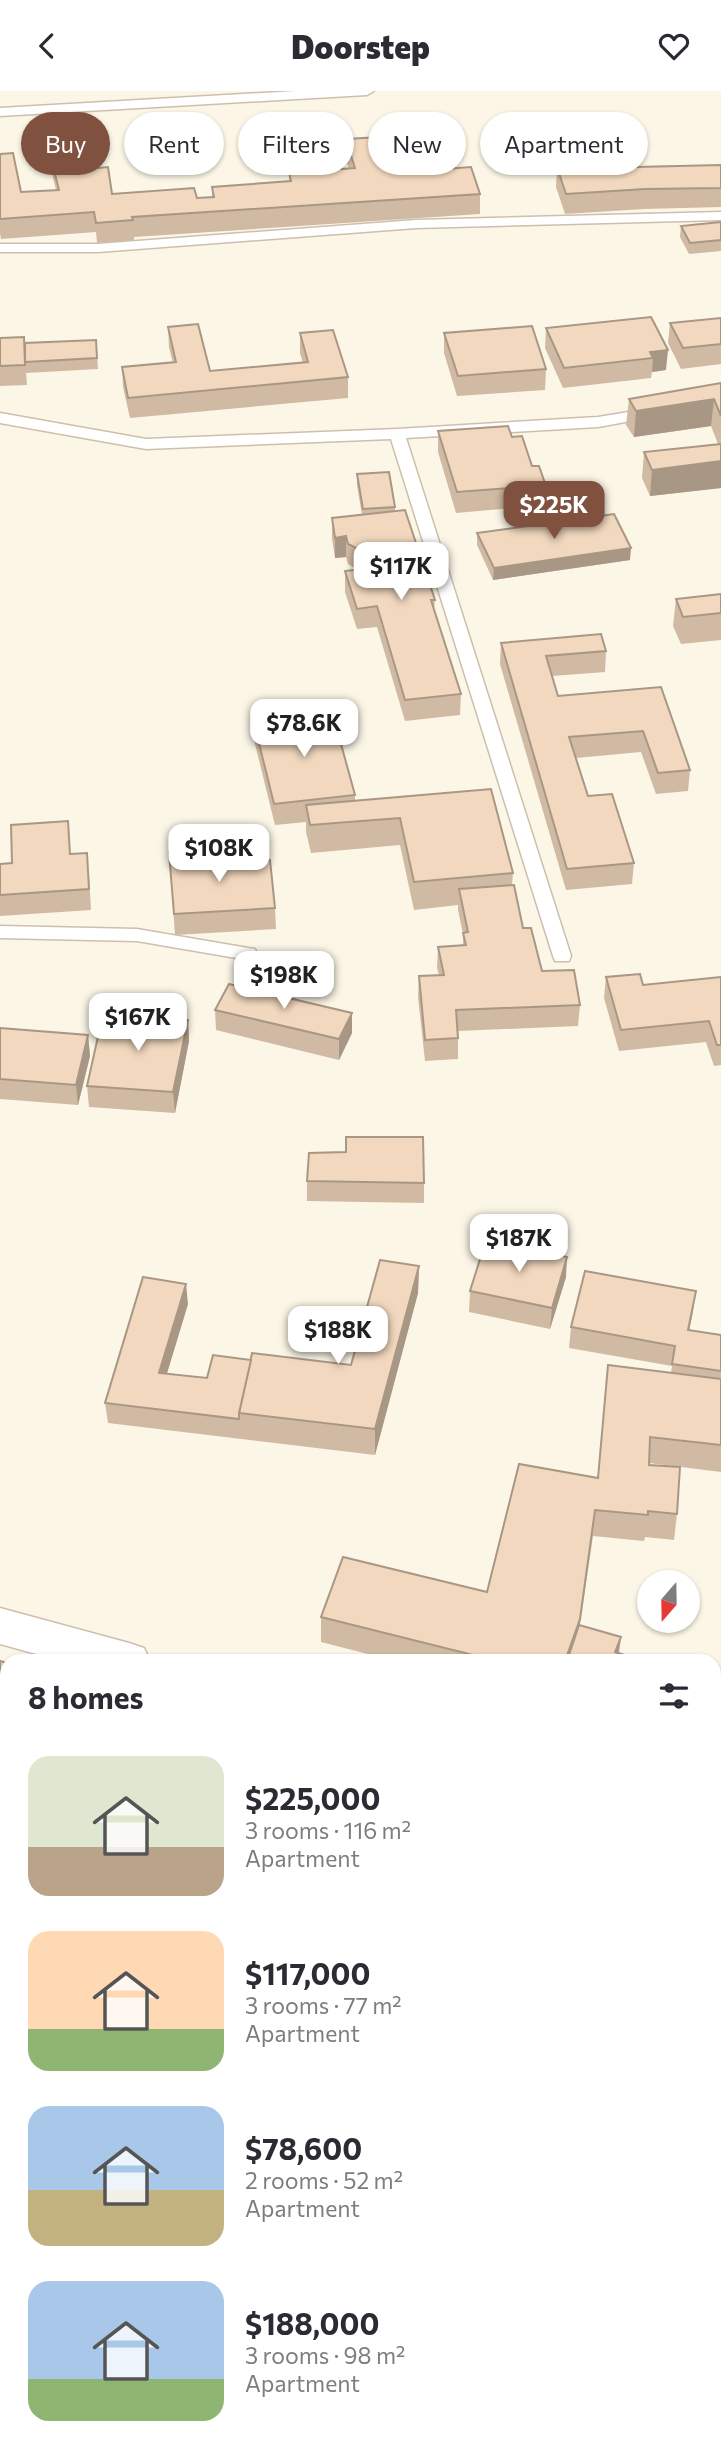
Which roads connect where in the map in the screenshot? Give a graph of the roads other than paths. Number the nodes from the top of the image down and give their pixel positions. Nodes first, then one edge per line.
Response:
1 (367, 91) edge
2 (263, 94) edge
3 (0, 112) edge
4 (721, 216) edge
5 (0, 248) edge
6 (666, 411) edge
7 (0, 418) edge
8 (397, 434) junction
9 (0, 932) edge
10 (248, 954) dead end
11 (562, 956) dead end
12 (0, 1626) edge
13 (103, 1654) edge

1 - 2 lane
2 - 3 lane
4 - 5 lane
6 - 8 lane
7 - 8 lane
8 - 11 lane
9 - 10 lane
12 - 13 street

